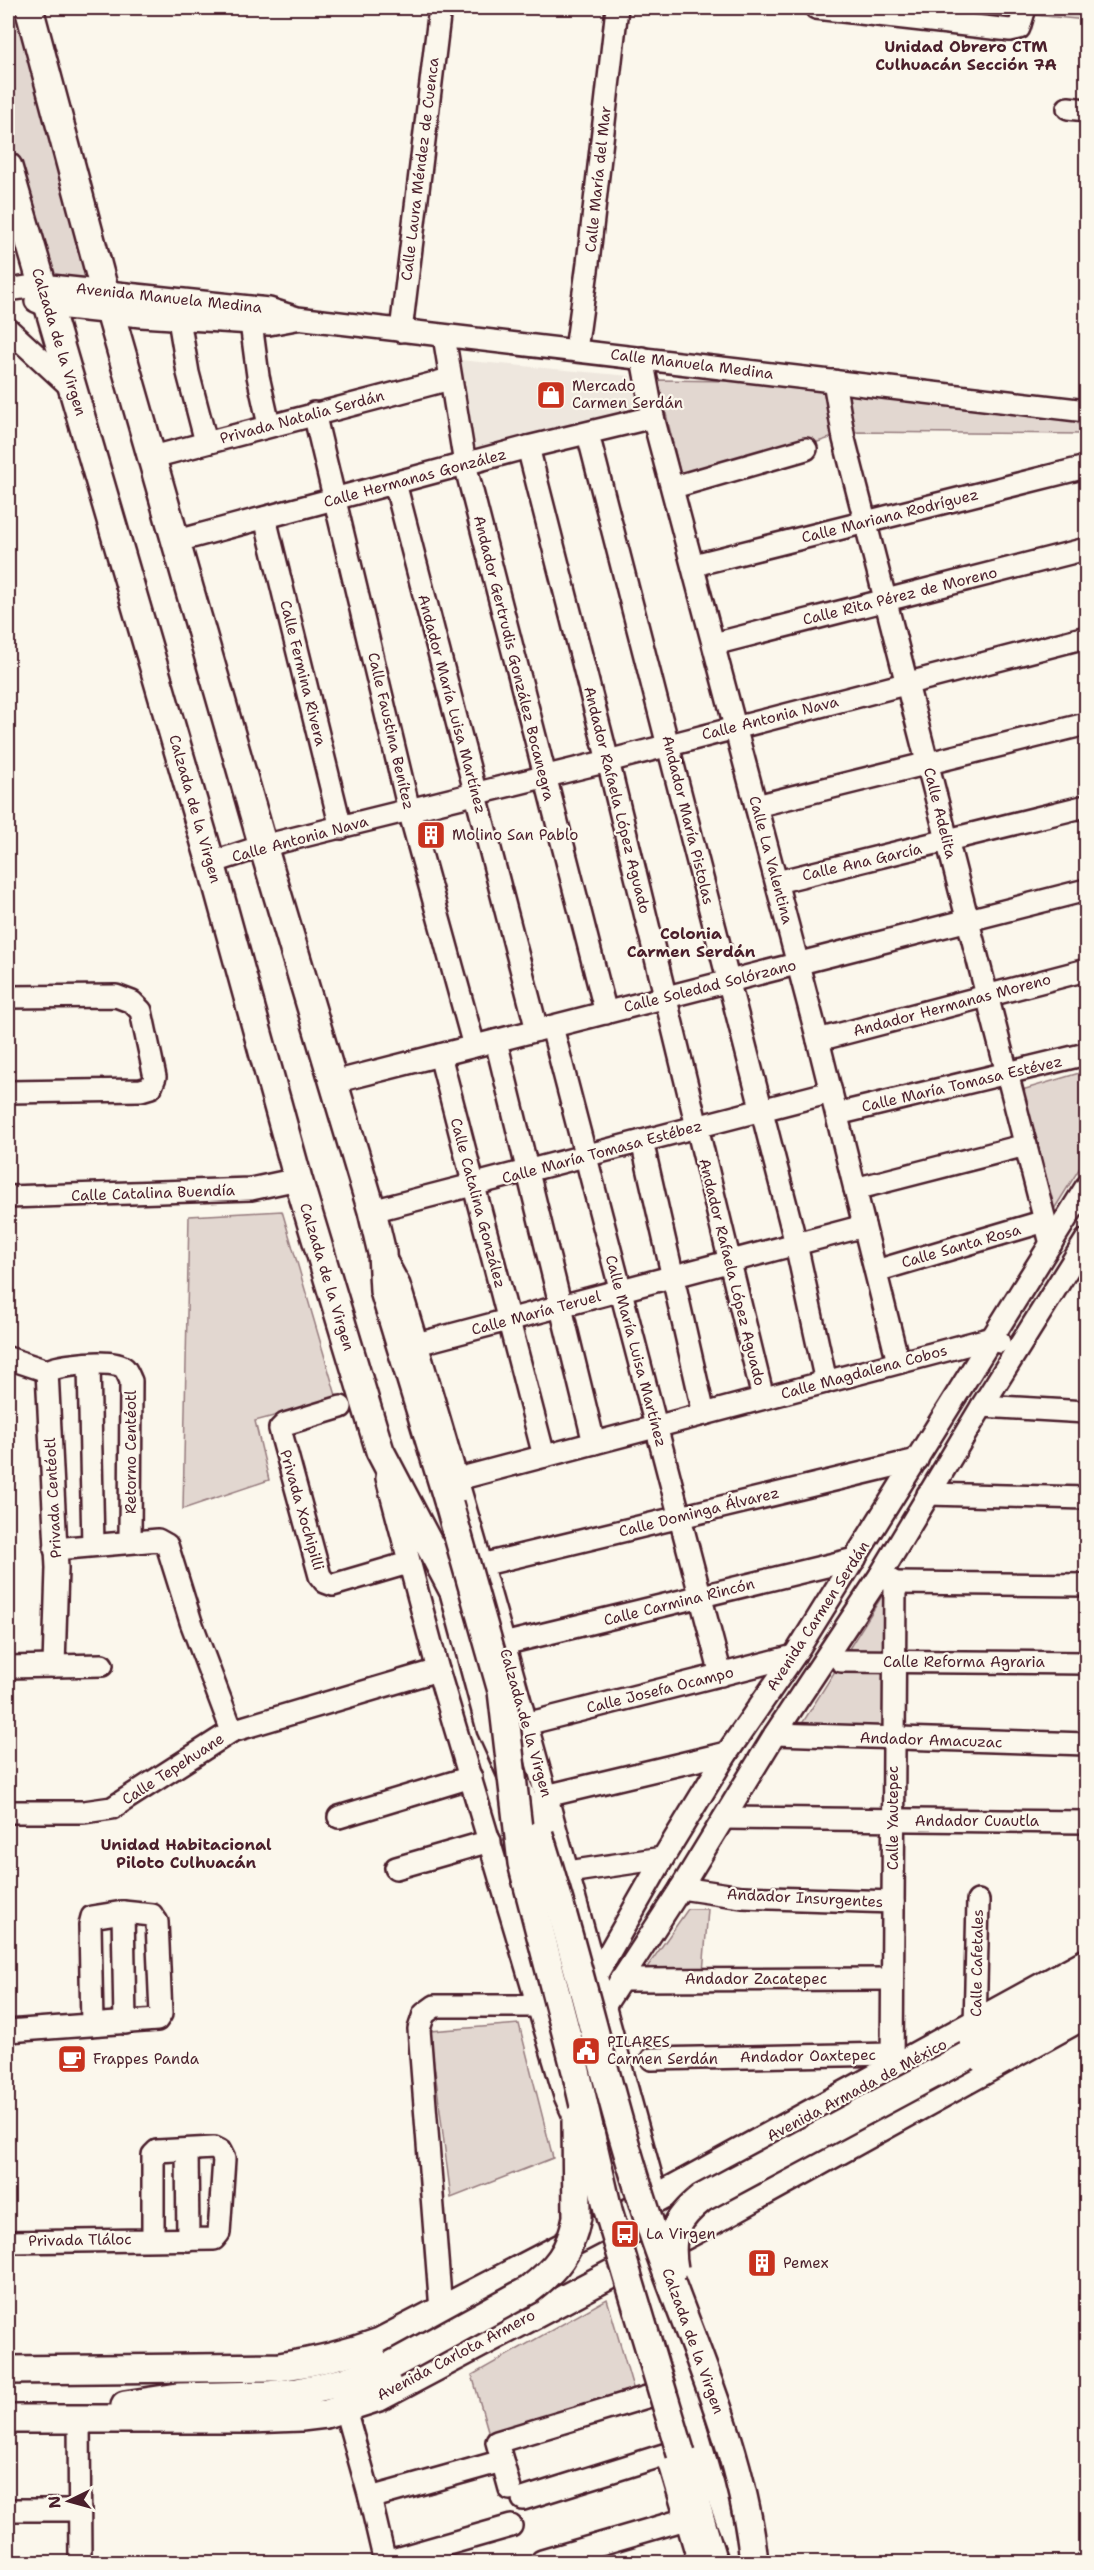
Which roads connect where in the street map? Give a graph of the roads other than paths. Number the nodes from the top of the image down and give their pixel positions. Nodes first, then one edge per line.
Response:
1 (29, 8) edge
2 (440, 8) edge
3 (617, 8) edge
4 (816, 8) edge
5 (1025, 8) edge
6 (8, 167) edge
7 (9, 290) edge
8 (44, 295) junction
9 (108, 301) junction
10 (297, 318) junction
11 (179, 319) junction
12 (251, 323) junction
13 (8, 329) edge
14 (401, 331) junction
15 (444, 336) junction
16 (576, 350) junction
17 (642, 358) junction
18 (450, 379) junction
19 (834, 381) junction
20 (72, 388) junction
21 (1086, 411) edge
22 (314, 413) junction
23 (653, 417) junction
24 (269, 425) junction
25 (588, 434) junction
26 (206, 442) junction
27 (528, 447) junction
28 (806, 449) dead end
29 (153, 457) junction
30 (465, 464) junction
31 (1086, 467) edge
32 (395, 483) junction
33 (674, 487) junction
34 (335, 499) junction
35 (265, 518) junction
36 (865, 521) junction
37 (177, 541) junction
38 (1086, 549) edge
39 (694, 565) junction
40 (885, 599) junction
41 (1086, 637) edge
42 (714, 644) junction
43 (909, 683) junction
44 (1086, 724) edge
45 (736, 727) junction
46 (669, 744) junction
47 (608, 761) junction
48 (927, 762) junction
49 (544, 777) junction
50 (476, 794) junction
51 (756, 806) junction
52 (1086, 806) edge
53 (410, 810) junction
54 (341, 828) junction
55 (948, 842) junction
56 (263, 846) junction
57 (211, 863) junction
58 (777, 882) junction
59 (1086, 890) edge
60 (968, 920) junction
61 (798, 963) junction
62 (1086, 970) edge
63 (729, 981) junction
64 (8, 997) edge
65 (987, 997) junction
66 (664, 998) junction
67 (606, 1013) junction
68 (544, 1028) junction
69 (818, 1040) junction
70 (496, 1041) junction
71 (474, 1046) junction
72 (1086, 1054) edge
73 (440, 1055) junction
74 (1007, 1073) junction
75 (334, 1082) junction
76 (8, 1092) edge
77 (831, 1092) junction
78 (760, 1110) junction
79 (837, 1114) junction
80 (696, 1127) junction
81 (642, 1141) junction
82 (1026, 1145) junction
83 (586, 1156) junction
84 (528, 1171) junction
85 (298, 1179) junction
86 (473, 1185) junction
87 (1086, 1187) edge
88 (855, 1189) junction
89 (8, 1197) edge
90 (372, 1211) junction
91 (1045, 1221) junction
92 (864, 1226) junction
93 (1086, 1240) edge
94 (796, 1244) junction
95 (1051, 1244) junction
96 (382, 1253) junction
97 (730, 1262) junction
98 (876, 1271) junction
99 (673, 1277) junction
100 (621, 1290) junction
101 (561, 1306) junction
102 (509, 1320) junction
103 (992, 1338) junction
104 (417, 1344) junction
105 (1015, 1354) junction
106 (8, 1358) edge
107 (898, 1362) junction
108 (89, 1365) junction
109 (47, 1371) junction
110 (826, 1382) junction
111 (764, 1398) junction
112 (982, 1406) junction
113 (341, 1407) dead end
114 (1086, 1412) edge
115 (704, 1414) junction
116 (656, 1426) junction
117 (594, 1443) junction
118 (380, 1451) junction
119 (544, 1456) junction
120 (917, 1460) junction
121 (458, 1479) junction
122 (928, 1494) junction
123 (1086, 1498) edge
124 (680, 1517) junction
125 (130, 1542) junction
126 (93, 1545) junction
127 (55, 1549) junction
128 (855, 1559) junction
129 (408, 1563) junction
130 (481, 1565) junction
131 (888, 1578) junction
132 (1086, 1585) edge
133 (700, 1597) junction
134 (503, 1644) junction
135 (794, 1656) junction
136 (841, 1661) dead end
137 (894, 1661) junction
138 (1086, 1663) edge
139 (102, 1665) dead end
140 (54, 1666) junction
141 (8, 1667) edge
142 (438, 1670) junction
143 (721, 1675) junction
144 (526, 1724) junction
145 (232, 1731) junction
146 (775, 1734) junction
147 (894, 1739) junction
148 (1086, 1744) edge
149 (726, 1754) junction
150 (471, 1777) junction
151 (546, 1796) junction
152 (8, 1812) edge
153 (339, 1817) dead end
154 (724, 1818) junction
155 (893, 1821) junction
156 (1086, 1822) edge
157 (490, 1841) junction
158 (663, 1858) junction
159 (396, 1868) dead end
160 (568, 1872) junction
161 (681, 1888) junction
162 (978, 1901) dead end
163 (893, 1902) junction
164 (123, 1912) junction
165 (1086, 1964) edge
166 (597, 1974) junction
167 (892, 1979) junction
168 (620, 1980) junction
169 (1081, 2001) edge
170 (605, 2005) junction
171 (539, 2006) junction
172 (125, 2023) junction
173 (92, 2025) junction
174 (975, 2026) junction
175 (8, 2031) edge
176 (552, 2046) junction
177 (652, 2059) dead end
178 (620, 2062) junction
179 (892, 2062) junction
180 (576, 2072) junction
181 (565, 2096) junction
182 (187, 2150) junction
183 (657, 2198) junction
184 (625, 2214) junction
185 (153, 2239) junction
186 (188, 2240) junction
187 (8, 2242) edge
188 (641, 2258) junction
189 (613, 2273) junction
190 (678, 2297) junction
191 (441, 2310) junction
192 (8, 2370) edge
193 (650, 2396) junction
194 (345, 2409) junction
195 (38, 2418) junction
196 (79, 2418) junction
197 (8, 2419) edge
198 (500, 2451) junction
199 (674, 2454) junction
200 (370, 2498) junction
201 (8, 2510) edge
202 (80, 2510) junction
203 (686, 2518) junction
204 (512, 2526) dead end
205 (542, 2561) edge
206 (80, 2562) edge
207 (385, 2562) edge
208 (699, 2562) edge
209 (713, 2562) edge
210 (743, 2562) edge
211 (754, 2562) edge

1 - 9 main road, Calzada de la Virgen
2 - 14 street, Calle Laura Méndez de Cuenca
3 - 16 street, Calle María del Mar
4 - 5 street
6 - 8 main road, Calzada de la Virgen
7 - 8 street, Avenida Manuela Medina
8 - 9 street, Avenida Manuela Medina
8 - 20 main road, Calzada de la Virgen
9 - 10 street, Avenida Manuela Medina
9 - 11 street, Avenida Manuela Medina
9 - 29 main road, Calzada de la Virgen
10 - 12 street, Avenida Manuela Medina
10 - 14 street, Calle Manuela Medina
11 - 12 street, Avenida Manuela Medina
11 - 26 street
12 - 24 street
13 - 20 street
14 - 15 street, Calle Manuela Medina
15 - 16 street, Calle Manuela Medina
15 - 18 street, Andador Gertrudis González Bocanegra
16 - 17 street, Calle Manuela Medina
17 - 19 street, Calle Manuela Medina
17 - 23 street, Calle La Valentina
18 - 22 street, Privada Natalia Serdán
18 - 30 street, Andador Gertrudis González Bocanegra
19 - 21 street, Calle Manuela Medina
19 - 36 street, Calle Adelita
20 - 57 main road, Calzada de la Virgen
22 - 24 street, Privada Natalia Serdán
22 - 34 street, Calle Faustina Benítez
23 - 25 street, Calle Hermanas González
23 - 33 street, Calle La Valentina
24 - 26 street, Privada Natalia Serdán
25 - 27 street, Calle Hermanas González
25 - 46 street, Andador María Pistolas
26 - 29 street, Privada Natalia Serdán
27 - 30 street, Calle Hermanas González
27 - 47 street, Andador Rafaela López Aguado
28 - 33 street
29 - 37 main road, Calzada de la Virgen
30 - 32 street, Calle Hermanas González
30 - 49 street, Andador Gertrudis González Bocanegra
31 - 36 street, Calle Mariana Rodríguez
32 - 34 street, Calle Hermanas González
32 - 50 street, Andador María Luisa Martínez
33 - 39 street, Calle La Valentina
34 - 35 street, Calle Hermanas González
34 - 53 street, Calle Faustina Benítez
35 - 37 street, Calle Hermanas González
35 - 54 street, Calle Fermina Rivera
36 - 39 street, Calle Mariana Rodríguez
36 - 40 street, Calle Adelita
37 - 56 main road, Calzada de la Virgen
38 - 40 street, Calle Rita Pérez de Moreno
39 - 42 street, Calle La Valentina
40 - 42 street, Calle Rita Pérez de Moreno
40 - 43 street, Calle Adelita
41 - 43 street, Calle Antonia Nava
42 - 45 street, Calle La Valentina
43 - 45 street, Calle Antonia Nava
43 - 48 street, Calle Adelita
44 - 48 street
45 - 46 street, Calle Antonia Nava
45 - 51 street, Calle La Valentina
46 - 47 street, Calle Antonia Nava
46 - 63 street, Andador María Pistolas
47 - 49 street, Calle Antonia Nava
47 - 66 street, Andador Rafaela López Aguado
48 - 51 street
48 - 55 street, Calle Adelita
49 - 50 street, Calle Antonia Nava
49 - 67 street, Andador Gertrudis González Bocanegra
50 - 53 street, Calle Antonia Nava
50 - 68 street, Andador María Luisa Martínez
51 - 58 street, Calle La Valentina
52 - 55 street, Calle Ana García
53 - 54 street, Calle Antonia Nava
53 - 71 street, Calle Faustina Benítez
54 - 56 street, Calle Antonia Nava
55 - 58 street, Calle Ana García
55 - 60 street, Calle Adelita
56 - 57 street, Calle Antonia Nava
56 - 75 main road, Calzada de la Virgen
57 - 85 main road, Calzada de la Virgen
58 - 61 street, Calle La Valentina
59 - 60 street, Calle Soledad Solórzano
60 - 61 street, Calle Soledad Solórzano
60 - 65 street, Calle Adelita
61 - 63 street, Calle Soledad Solórzano
61 - 69 street, Calle La Valentina
62 - 65 street, Andador Hermanas Moreno
63 - 66 street, Calle Soledad Solórzano
63 - 78 street, Andador María Pistolas
64 - 76 street
65 - 69 street, Andador Hermanas Moreno
65 - 74 street, Calle Adelita
66 - 67 street, Calle Soledad Solórzano
66 - 80 street, Andador Rafaela López Aguado
67 - 68 street, Calle Soledad Solórzano
68 - 70 street, Calle Soledad Solórzano
68 - 83 street, Calle María Luisa Martínez
69 - 77 street, Calle La Valentina
70 - 71 street, Calle Soledad Solórzano
70 - 84 street
71 - 73 street, Calle Soledad Solórzano
72 - 74 street, Calle María Tomasa Estévez
73 - 75 street, Calle Soledad Solórzano
73 - 86 street, Calle Catalina González
74 - 79 street, Calle María Tomasa Estévez
74 - 82 street, Calle Adelita
75 - 90 main road, Calzada de la Virgen
77 - 78 street, Calle María Tomasa Estébez
77 - 79 street, Calle La Valentina
78 - 80 street, Calle María Tomasa Estébez
78 - 94 street, Andador María Pistolas
79 - 88 street, Calle La Valentina
80 - 81 street, Calle María Tomasa Estébez
80 - 97 street, Andador Rafaela López Aguado
81 - 83 street, Calle María Tomasa Estébez
81 - 99 street
82 - 88 street
82 - 91 street, Calle Adelita
83 - 84 street, Calle María Tomasa Estébez
83 - 100 street, Calle María Luisa Martínez
84 - 86 street, Calle María Tomasa Estébez
84 - 101 street
85 - 89 street, Calle Catalina Buendía
85 - 118 main road, Calzada de la Virgen
86 - 90 street, Calle María Tomasa Estébez
86 - 102 street, Calle Catalina González
87 - 95 street, Avenida Carmen Serdán
88 - 92 street, Calle La Valentina
90 - 96 main road, Calzada de la Virgen
91 - 95 street, Calle Adelita
91 - 98 street, Calle Santa Rosa
92 - 94 street, Calle María Teruel
92 - 98 street, Calle La Valentina
93 - 105 street, Avenida Carmen Serdán
94 - 97 street, Calle María Teruel
94 - 110 street, Andador María Pistolas
95 - 103 street, Avenida Carmen Serdán
96 - 104 street, Calzada de la Virgen
96 - 180 main road, Calzada de la Virgen, bridge
97 - 99 street, Calle María Teruel
97 - 111 street, Andador Rafaela López Aguado
98 - 107 street, Calle La Valentina
99 - 100 street, Calle María Teruel
99 - 115 street
100 - 101 street, Calle María Teruel
100 - 116 street, Calle María Luisa Martínez
101 - 102 street, Calle María Teruel
101 - 117 street
102 - 104 street, Calle María Teruel
102 - 119 street, Calle Catalina González
103 - 105 street
103 - 107 street, Calle Magdalena Cobos
103 - 120 street, Avenida Carmen Serdán
104 - 121 street, Calzada de la Virgen
105 - 112 street, Avenida Carmen Serdán
106 - 109 street
107 - 110 street, Calle Magdalena Cobos
108 - 109 street, Retorno Centéotl
108 - 125 street, Retorno Centéotl
108 - 126 street
109 - 127 street, Privada Centéotl
110 - 111 street, Calle Magdalena Cobos
111 - 115 street, Calle Magdalena Cobos
112 - 114 street
112 - 122 street, Avenida Carmen Serdán
113 - 129 street, Privada Xochipilli
115 - 116 street, Calle Magdalena Cobos
116 - 117 street, Calle Magdalena Cobos
116 - 124 street, Calle María Luisa Martínez
117 - 119 street, Calle Magdalena Cobos
118 - 129 street, Calzada de la Virgen
118 - 190 main road, Calzada de la Virgen, bridge
119 - 121 street, Calle Magdalena Cobos
120 - 124 street, Calle Dominga Álvarez
120 - 128 street, Avenida Carmen Serdán
121 - 130 street, Calzada de la Virgen
122 - 123 street
122 - 131 street, Avenida Carmen Serdán
124 - 130 street, Calle Dominga Álvarez
124 - 133 street, Calle María Luisa Martínez
125 - 126 street
125 - 145 street
126 - 127 street
127 - 140 street, Privada Centéotl
128 - 133 street, Calle Carmina Rincón
128 - 135 street, Avenida Carmen Serdán
129 - 142 street, Calzada de la Virgen
130 - 134 street, Calzada de la Virgen
131 - 132 street
131 - 137 street, Calle Yautepec
131 - 146 street, Avenida Carmen Serdán
133 - 134 street, Calle Carmina Rincón
133 - 143 street, Calle María Luisa Martínez
134 - 144 street, Calzada de la Virgen
135 - 143 street, Calle Josefa Ocampo
135 - 149 street, Avenida Carmen Serdán
136 - 137 street, Calle Reforma Agraria
137 - 138 street, Calle Reforma Agraria
137 - 147 street, Calle Yautepec
139 - 140 street
140 - 141 street
142 - 145 street, Calle Tepehuane
142 - 150 street, Calzada de la Virgen
143 - 144 street, Calle Josefa Ocampo
144 - 151 street, Calzada de la Virgen
145 - 152 street, Calle Tepehuane
146 - 147 street, Andador Amacuzac
146 - 154 street, Avenida Carmen Serdán
147 - 148 street, Andador Amacuzac
147 - 155 street, Calle Yautepec
149 - 151 street
149 - 158 street, Avenida Carmen Serdán
150 - 153 street
150 - 157 street, Calzada de la Virgen
151 - 160 street, Calzada de la Virgen
154 - 155 street, Andador Cuautla
154 - 161 street, Avenida Carmen Serdán
155 - 156 street, Andador Cuautla
155 - 163 street, Calle Yautepec
157 - 159 street
157 - 171 street, Calzada de la Virgen
158 - 160 street
158 - 166 street, Avenida Carmen Serdán
160 - 166 street, Calzada de la Virgen
161 - 163 street, Andador Insurgentes
161 - 168 street, Avenida Carmen Serdán
162 - 174 street, Calle Cafetales
163 - 167 street, Calle Yautepec
164 - 172 street
164 - 172 street
164 - 173 street
165 - 174 main road, Avenida Armada de México
166 - 170 street, Calzada de la Virgen
166 - 176 street, Avenida Carmen Serdán
167 - 168 street, Andador Zacatepec
167 - 179 street, Calle Yautepec
168 - 170 street, Avenida Carmen Serdán
169 - 188 main road
169 - 190 main road, bridge
170 - 178 street, Calzada de la Virgen
171 - 176 street, Calzada de la Virgen
171 - 191 street
172 - 173 street
173 - 175 street
174 - 179 main road, Avenida Armada de México
176 - 181 street, Calzada de la Virgen
177 - 179 street, Andador Oaxtepec
178 - 181 street
178 - 183 street, Calzada de la Virgen
179 - 183 main road, Avenida Armada de México
180 - 195 main road, bridge
180 - 199 main road, Calzada de la Virgen, bridge
181 - 184 street, Calzada de la Virgen
182 - 185 street, Privada Tláloc
182 - 186 street
182 - 186 street, Privada Tláloc
183 - 184 main road, Avenida Armada de México
184 - 191 main road
185 - 186 street, Privada Tláloc
185 - 187 street, Privada Tláloc
188 - 189 main road, Avenida Carlota Armero
188 - 210 street
189 - 193 street, Calzada de la Virgen
189 - 194 main road, Avenida Carlota Armero
190 - 211 main road, Calzada de la Virgen, bridge
191 - 192 main road
193 - 198 street
193 - 199 street, Calzada de la Virgen
194 - 196 main road, Avenida Carlota Armero
194 - 200 street
195 - 196 main road, Avenida Carlota Armero
195 - 197 main road, Avenida Carlota Armero
196 - 202 street
198 - 199 street
198 - 200 street
199 - 203 street, Calzada de la Virgen
199 - 209 main road, Calzada de la Virgen
200 - 207 street
201 - 202 street
202 - 206 street
203 - 205 street
203 - 208 street, Calzada de la Virgen
204 - 207 street

